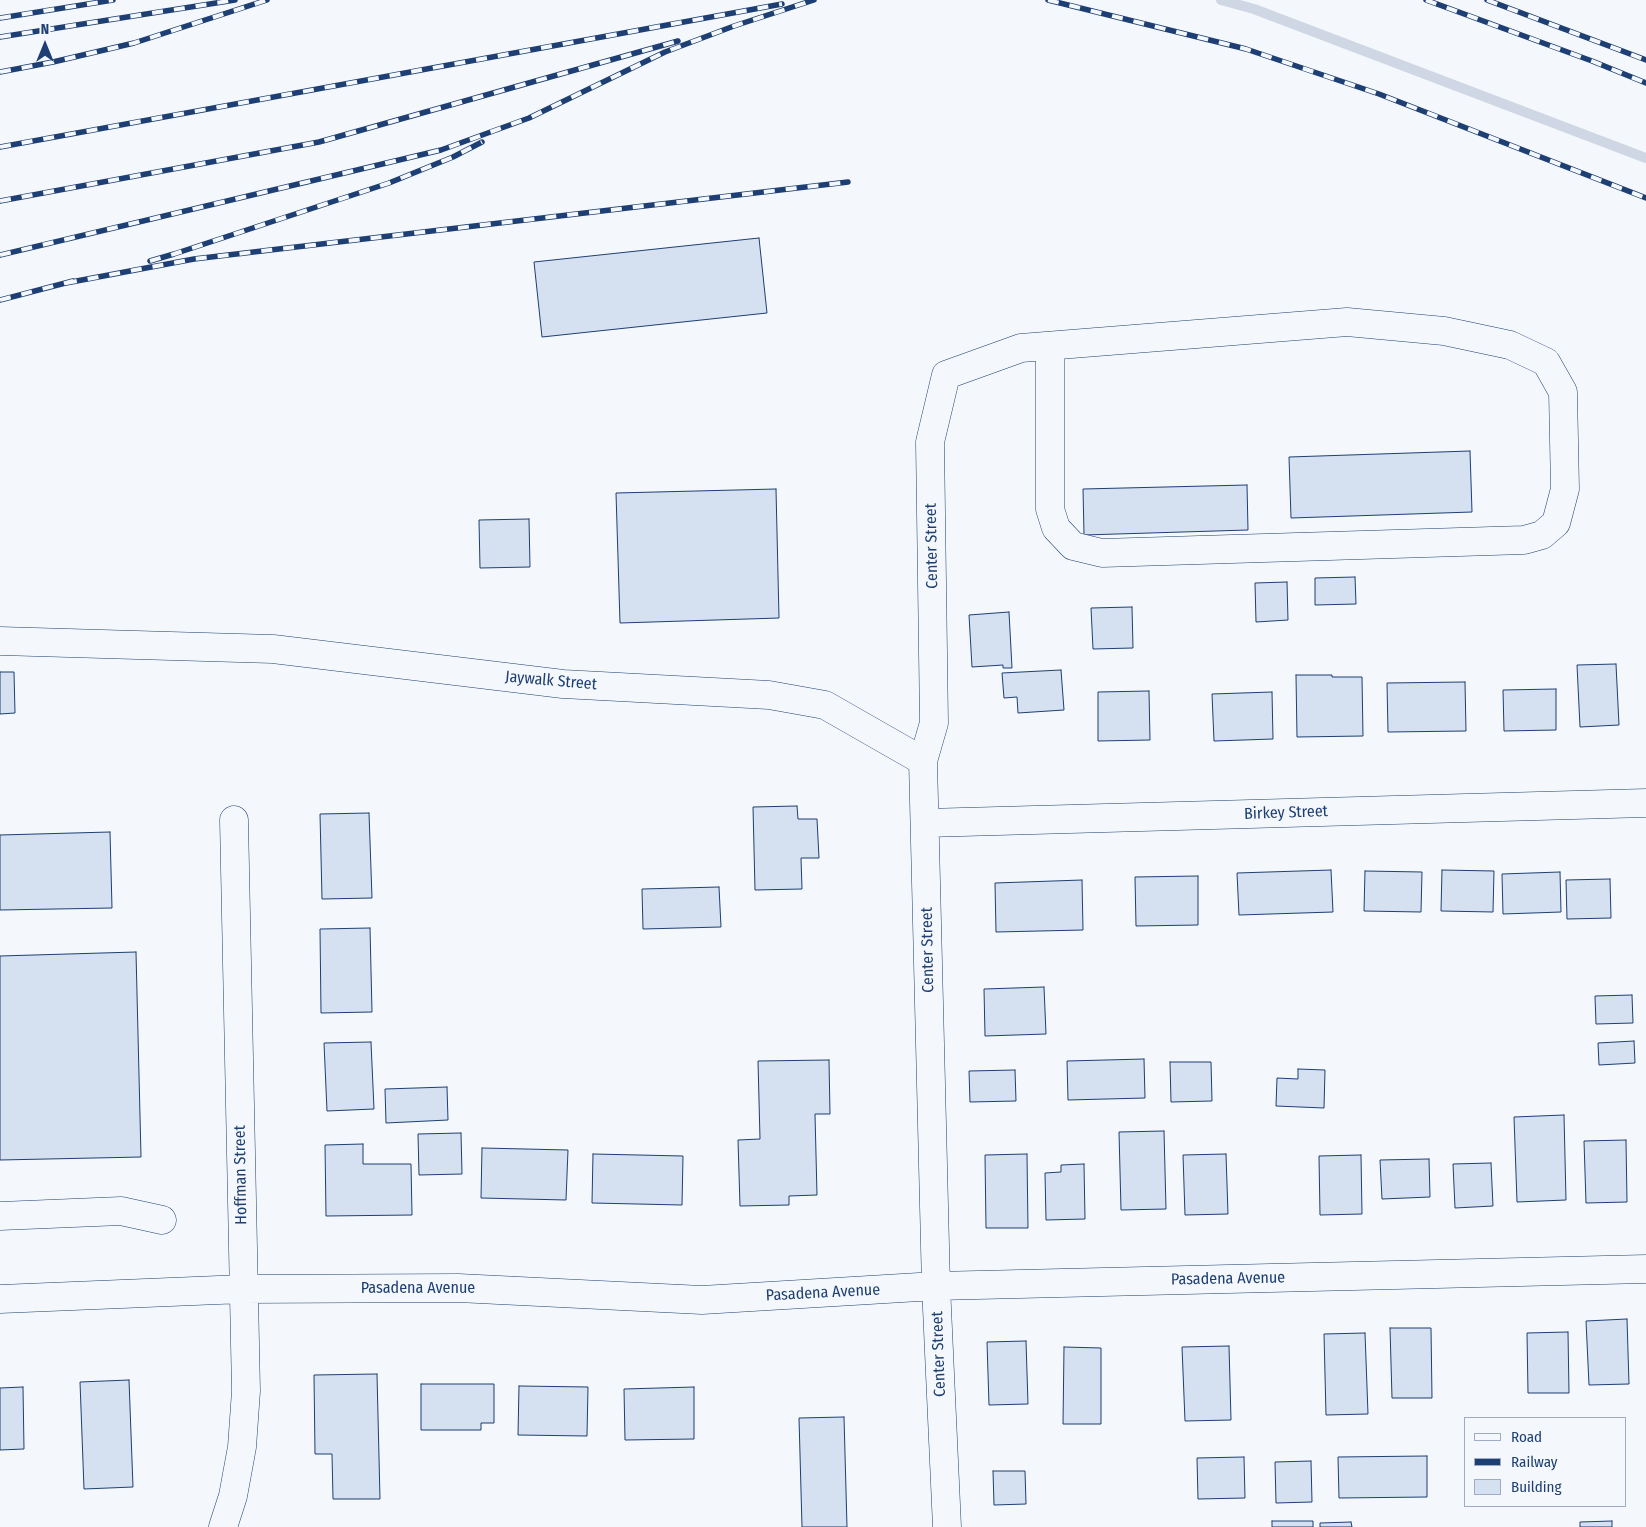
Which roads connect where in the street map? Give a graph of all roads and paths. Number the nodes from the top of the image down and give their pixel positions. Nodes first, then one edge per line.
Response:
1 (1050, 346) junction
2 (0, 640) edge
3 (924, 761) junction
4 (1646, 803) edge
5 (234, 820) dead end
6 (926, 823) junction
7 (0, 1216) edge
8 (162, 1220) dead end
9 (1646, 1269) edge
10 (936, 1286) junction
11 (243, 1289) junction
12 (0, 1299) edge
13 (223, 1527) edge
14 (946, 1527) edge

1 - 1 street
1 - 3 street, Center Street
2 - 3 street, Jaywalk Street
3 - 6 street, Center Street
4 - 6 street, Birkey Street
5 - 11 street, Hoffman Street
6 - 10 street, Center Street
7 - 8 street
9 - 10 street, Pasadena Avenue
10 - 11 street, Pasadena Avenue
10 - 14 street, Center Street
11 - 12 street, Pasadena Avenue
11 - 13 street, Hoffman Street

